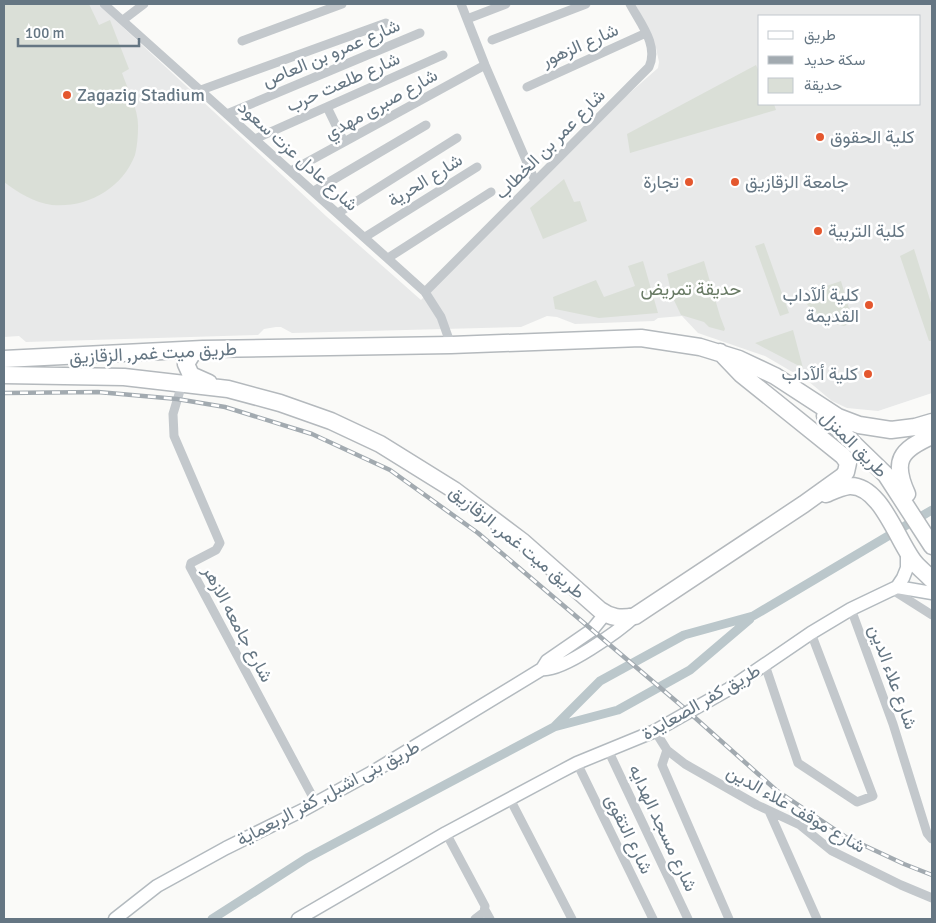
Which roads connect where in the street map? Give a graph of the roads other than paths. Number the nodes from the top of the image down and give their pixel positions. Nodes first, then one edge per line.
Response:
1 (104, 4) edge
2 (144, 4) edge
3 (342, 4) edge
4 (461, 4) edge
5 (506, 4) edge
6 (583, 4) edge
7 (630, 4) edge
8 (467, 19) junction
9 (123, 20) junction
10 (386, 23) dead end
11 (420, 33) dead end
12 (646, 33) junction
13 (492, 40) dead end
14 (242, 41) dead end
15 (443, 55) dead end
16 (485, 66) junction
17 (528, 87) dead end
18 (201, 90) junction
19 (327, 107) junction
20 (227, 114) junction
21 (426, 125) dead end
22 (457, 138) dead end
23 (255, 139) junction
24 (344, 142) junction
25 (477, 167) dead end
26 (291, 171) junction
27 (534, 181) junction
28 (314, 191) junction
29 (491, 192) dead end
30 (338, 213) junction
31 (365, 237) junction
32 (388, 258) junction
33 (425, 292) junction
34 (451, 346) junction
35 (203, 349) junction
36 (720, 352) junction
37 (132, 354) junction
38 (4, 359) edge
39 (4, 375) edge
40 (140, 379) junction
41 (182, 384) junction
42 (228, 389) junction
43 (804, 395) junction
44 (932, 422) edge
45 (932, 436) edge
46 (903, 495) junction
47 (804, 504) junction
48 (931, 538) edge
49 (907, 550) junction
50 (932, 580) edge
51 (894, 588) junction
52 (932, 593) edge
53 (851, 609) junction
54 (605, 614) junction
55 (932, 615) edge
56 (635, 616) junction
57 (811, 634) junction
58 (765, 665) junction
59 (542, 669) junction
60 (655, 732) junction
61 (608, 750) junction
62 (667, 750) junction
63 (577, 763) junction
64 (510, 799) junction
65 (316, 803) junction
66 (769, 811) junction
67 (446, 832) junction
68 (932, 839) edge
69 (932, 898) edge
70 (485, 910) junction
71 (115, 919) edge
72 (298, 919) edge
73 (475, 919) edge
74 (490, 919) edge
75 (572, 919) edge
76 (653, 919) edge
77 (688, 919) edge
78 (729, 919) edge
79 (817, 919) edge

1 - 9 street, شارع عادل عزت سعود
2 - 9 street
3 - 14 street
4 - 8 street
5 - 8 street
6 - 13 street
7 - 12 street, شارع عمر بن الخطاب
8 - 16 street
9 - 18 street, شارع عادل عزت سعود
10 - 18 street
11 - 20 street, شارع عمرو بن العاص
12 - 17 street, شارع الزهور
12 - 27 street, شارع عمر بن الخطاب
15 - 19 street, شارع طلعت حرب
16 - 24 street, شارع صبرى مهدي
16 - 27 street
18 - 20 street, شارع عادل عزت سعود
19 - 23 street, شارع طلعت حرب
19 - 24 street
20 - 23 street, شارع عادل عزت سعود
21 - 28 street
22 - 30 street
23 - 26 street, شارع عادل عزت سعود
24 - 26 street, شارع صبرى مهدي
25 - 31 street, شارع الحرية
26 - 28 street, شارع عادل عزت سعود
27 - 33 street, شارع عمر بن الخطاب
28 - 30 street, شارع عادل عزت سعود
29 - 32 street
30 - 31 street, شارع عادل عزت سعود
31 - 32 street, شارع عادل عزت سعود
32 - 33 street, شارع عادل عزت سعود
33 - 34 street, شارع عادل عزت سعود
34 - 35 highway, طريق ميت غمر, الزقازيق
34 - 36 highway, طريق ميت غمر, الزقازيق
35 - 37 highway, طريق ميت غمر, الزقازيق
35 - 42 highway
36 - 43 highway, طريق ميت غمر, الزقازيق
36 - 47 highway
37 - 38 highway, طريق ميت غمر, الزقازيق
37 - 40 highway
39 - 40 highway, طريق ميت غمر, الزقازيق
40 - 41 highway, طريق ميت غمر, الزقازيق
41 - 42 highway, طريق ميت غمر, الزقازيق
41 - 65 street, شارع جامعه الازهر
42 - 54 highway, طريق ميت غمر, الزقازيق
43 - 44 highway
43 - 46 highway, طريق المنزل
45 - 46 highway
46 - 48 highway
47 - 49 highway
47 - 56 highway
49 - 50 highway
49 - 51 street
51 - 52 street
51 - 53 street, طريق كفر الصعايدة
51 - 55 street
53 - 57 street, طريق كفر الصعايدة
53 - 68 street, شارع علاء الدين
54 - 56 highway
54 - 59 street
56 - 59 street
57 - 58 street, طريق كفر الصعايدة
57 - 58 street
58 - 60 street, طريق كفر الصعايدة
59 - 65 street, طريق بنى اشبل, كفر الربعماية
60 - 61 street, طريق كفر الصعايدة
60 - 62 street, شارع موقف علاء الدين
61 - 63 street, طريق كفر الصعايدة
61 - 77 street, شارع مسجد الهدايه
62 - 66 street, شارع موقف علاء الدين
62 - 78 street
63 - 64 street, طريق كفر الصعايدة
63 - 76 street, شارع التقوى
64 - 67 street, طريق كفر الصعايدة
64 - 75 street
65 - 71 street, طريق بنى اشبل, كفر الربعماية
66 - 69 street, شارع موقف علاء الدين
66 - 79 street
67 - 70 street
67 - 72 street, طريق كفر الصعايدة
70 - 73 street
70 - 74 street

